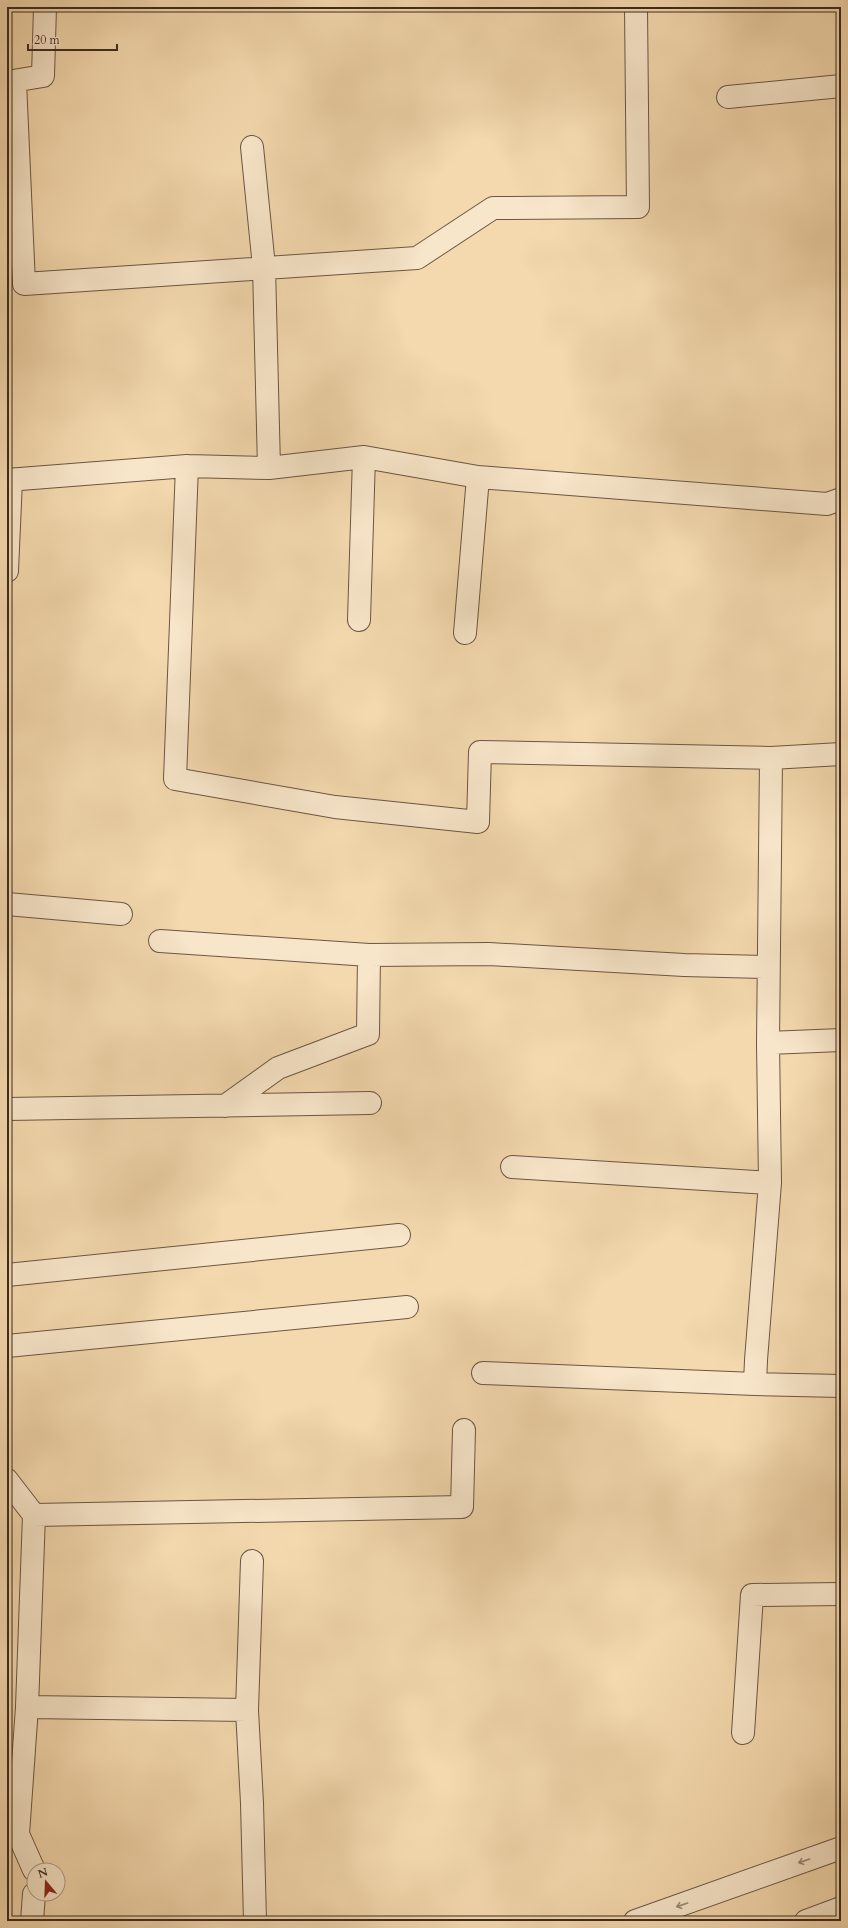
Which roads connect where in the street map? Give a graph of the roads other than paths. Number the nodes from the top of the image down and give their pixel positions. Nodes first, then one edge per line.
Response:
1 (45, 7) edge
2 (636, 7) edge
3 (11, 82) edge
4 (841, 86) edge
5 (728, 97) dead end
6 (252, 147) dead end
7 (264, 267) junction
8 (364, 457) junction
9 (187, 466) junction
10 (269, 468) junction
11 (478, 476) junction
12 (9, 480) edge
13 (841, 499) edge
14 (7, 571) edge
15 (359, 620) dead end
16 (465, 632) dead end
17 (841, 754) edge
18 (771, 758) junction
19 (7, 904) edge
20 (121, 914) dead end
21 (160, 941) dead end
22 (369, 955) junction
23 (768, 967) junction
24 (841, 1040) edge
25 (768, 1043) junction
26 (370, 1103) dead end
27 (225, 1106) junction
28 (7, 1109) edge
29 (512, 1167) dead end
30 (770, 1183) junction
31 (399, 1235) dead end
32 (7, 1275) edge
33 (407, 1307) dead end
34 (7, 1346) edge
35 (483, 1373) dead end
36 (755, 1384) junction
37 (841, 1386) edge
38 (464, 1430) dead end
39 (7, 1480) edge
40 (34, 1515) junction
41 (252, 1561) dead end
42 (841, 1594) edge
43 (27, 1707) junction
44 (247, 1710) junction
45 (743, 1733) dead end
46 (13, 1832) edge
47 (841, 1848) edge
48 (30, 1862) edge
49 (33, 1902) edge
50 (841, 1908) edge
51 (32, 1921) edge
52 (255, 1921) edge
53 (636, 1921) edge
54 (806, 1921) edge

1 - 3 street
2 - 7 street
3 - 7 street
4 - 5 street
6 - 7 street
7 - 10 street
8 - 10 street
8 - 11 street
8 - 15 street
9 - 10 street
9 - 12 street
9 - 18 street
11 - 13 street
11 - 16 street
12 - 14 street
17 - 18 street
18 - 23 street
19 - 20 street
21 - 22 street
22 - 23 street
22 - 27 street
23 - 25 street
24 - 25 street
25 - 30 street
26 - 27 street
27 - 28 street
29 - 30 street
30 - 36 street
31 - 32 street
33 - 34 street
35 - 36 street
36 - 37 street
38 - 40 street
39 - 40 street
40 - 43 street
41 - 44 street
42 - 45 street
43 - 44 street
43 - 46 street
44 - 52 street
46 - 48 street
47 -> 53 street
49 - 51 street
50 - 54 street

